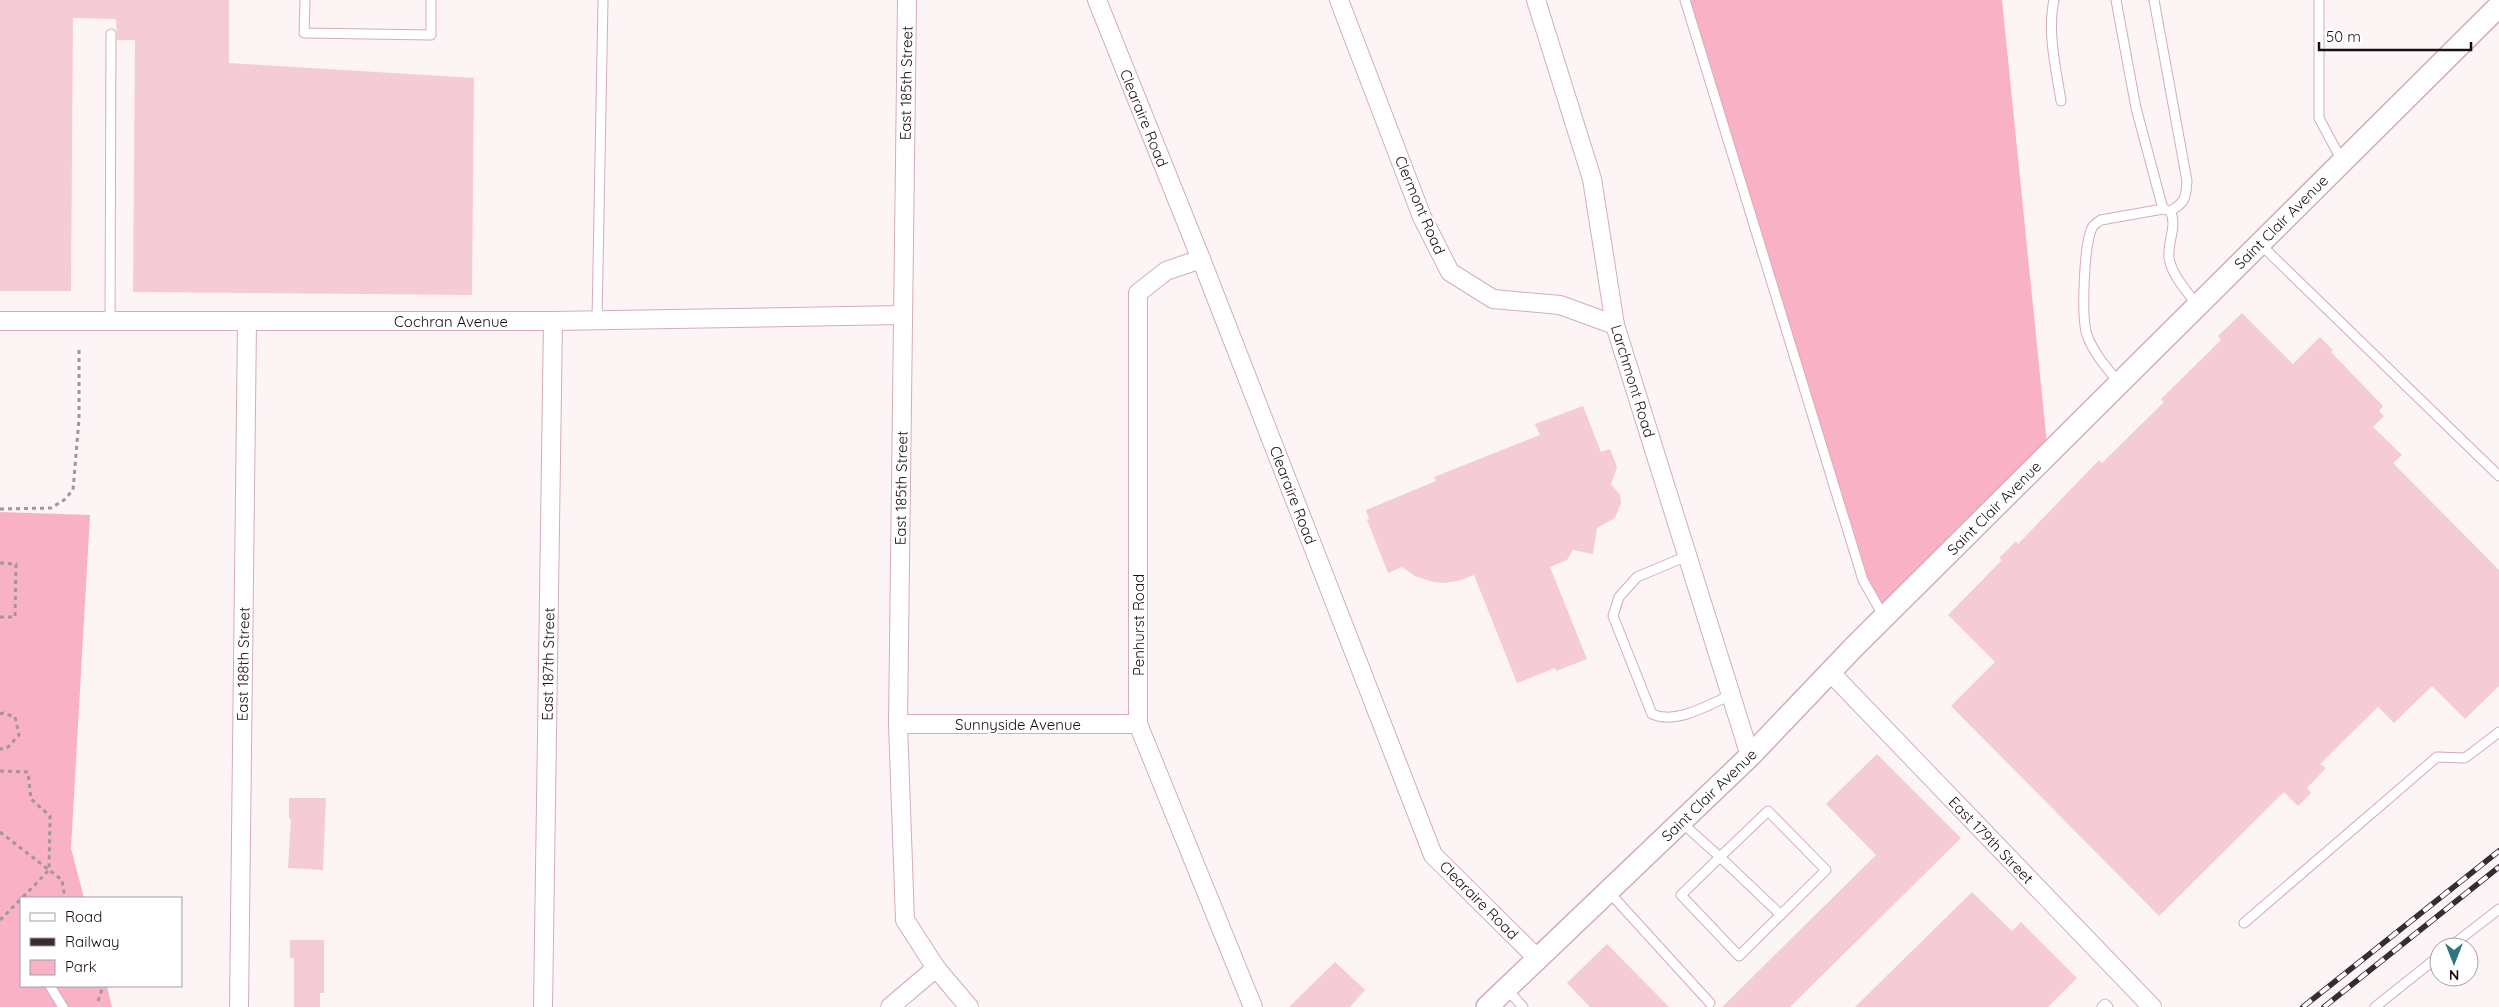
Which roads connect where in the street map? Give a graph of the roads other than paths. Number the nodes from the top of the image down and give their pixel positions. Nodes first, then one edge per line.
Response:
1 (304, 0) edge
2 (431, 0) edge
3 (603, 0) edge
4 (907, 0) edge
5 (1097, 0) edge
6 (1339, 0) edge
7 (1536, 0) edge
8 (1685, 0) edge
9 (2054, 0) edge
10 (2116, 0) edge
11 (2154, 0) edge
12 (2318, 0) edge
13 (2499, 6) edge
14 (111, 34) dead end
15 (2062, 101) dead end
16 (2342, 162) junction
17 (2166, 210) junction
18 (2260, 244) junction
19 (1201, 260) junction
20 (2198, 306) junction
21 (903, 315) junction
22 (597, 320) junction
23 (0, 321) edge
24 (110, 321) junction
25 (247, 321) junction
26 (553, 321) junction
27 (1615, 325) junction
28 (2119, 383) junction
29 (2499, 476) edge
30 (1687, 556) junction
31 (1884, 617) junction
32 (1830, 672) junction
33 (1731, 695) junction
34 (898, 724) junction
35 (1138, 724) junction
36 (2499, 732) edge
37 (1750, 756) junction
38 (1681, 822) junction
39 (1720, 857) junction
40 (1608, 891) junction
41 (2499, 909) edge
42 (1781, 915) junction
43 (2244, 923) dead end
44 (2463, 937) edge
45 (1537, 958) junction
46 (2429, 964) edge
47 (936, 968) junction
48 (51, 987) edge
49 (1506, 988) junction
50 (1710, 1003) dead end
51 (63, 1007) edge
52 (239, 1007) edge
53 (543, 1007) edge
54 (890, 1007) edge
55 (969, 1007) edge
56 (1253, 1007) edge
57 (1487, 1007) edge
58 (1523, 1007) edge
59 (2102, 1007) edge
60 (2108, 1007) edge
61 (2152, 1007) edge
62 (2375, 1007) edge

1 - 2 lane
3 - 22 lane
4 - 21 street, East 185th Street
5 - 19 street, Clearaire Road
6 - 27 street, Clermont Road
7 - 27 street, Larchmont Road
8 - 31 lane
9 - 15 lane
10 - 17 lane
11 - 17 lane
12 - 16 lane
13 - 16 street, Saint Clair Avenue
14 - 24 lane
16 - 18 street, Saint Clair Avenue
17 - 20 lane
17 - 28 lane
18 - 20 street, Saint Clair Avenue
18 - 29 lane
19 - 35 street, Penhurst Road
19 - 45 street, Clearaire Road
20 - 28 street, Saint Clair Avenue
21 - 22 street, Cochran Avenue
21 - 34 street, East 185th Street
22 - 26 street, Cochran Avenue
23 - 24 street, Cochran Avenue
24 - 25 street, Cochran Avenue
25 - 26 street, Cochran Avenue
25 - 52 street, East 188th Street
26 - 53 street, East 187th Street
27 - 30 street, Larchmont Road
28 - 31 street, Saint Clair Avenue
30 - 33 street, Larchmont Road
30 - 33 lane
31 - 32 street, Saint Clair Avenue
32 - 37 street, Saint Clair Avenue
32 - 61 street, East 179th Street
33 - 37 street, Larchmont Road
34 - 35 street, Sunnyside Avenue
34 - 47 street, East 185th Street
35 - 56 street, Penhurst Road
36 - 43 lane
37 - 38 street, Saint Clair Avenue
38 - 39 lane
38 - 40 street, Saint Clair Avenue
39 - 42 lane
39 - 42 lane
39 - 42 lane
40 - 45 street, Saint Clair Avenue
40 - 50 lane
41 - 44 lane
45 - 49 street, Saint Clair Avenue
46 - 62 lane
47 - 54 street
47 - 55 street, East 185th Street
48 - 51 lane
49 - 57 street, Saint Clair Avenue
49 - 58 lane
59 - 60 lane

